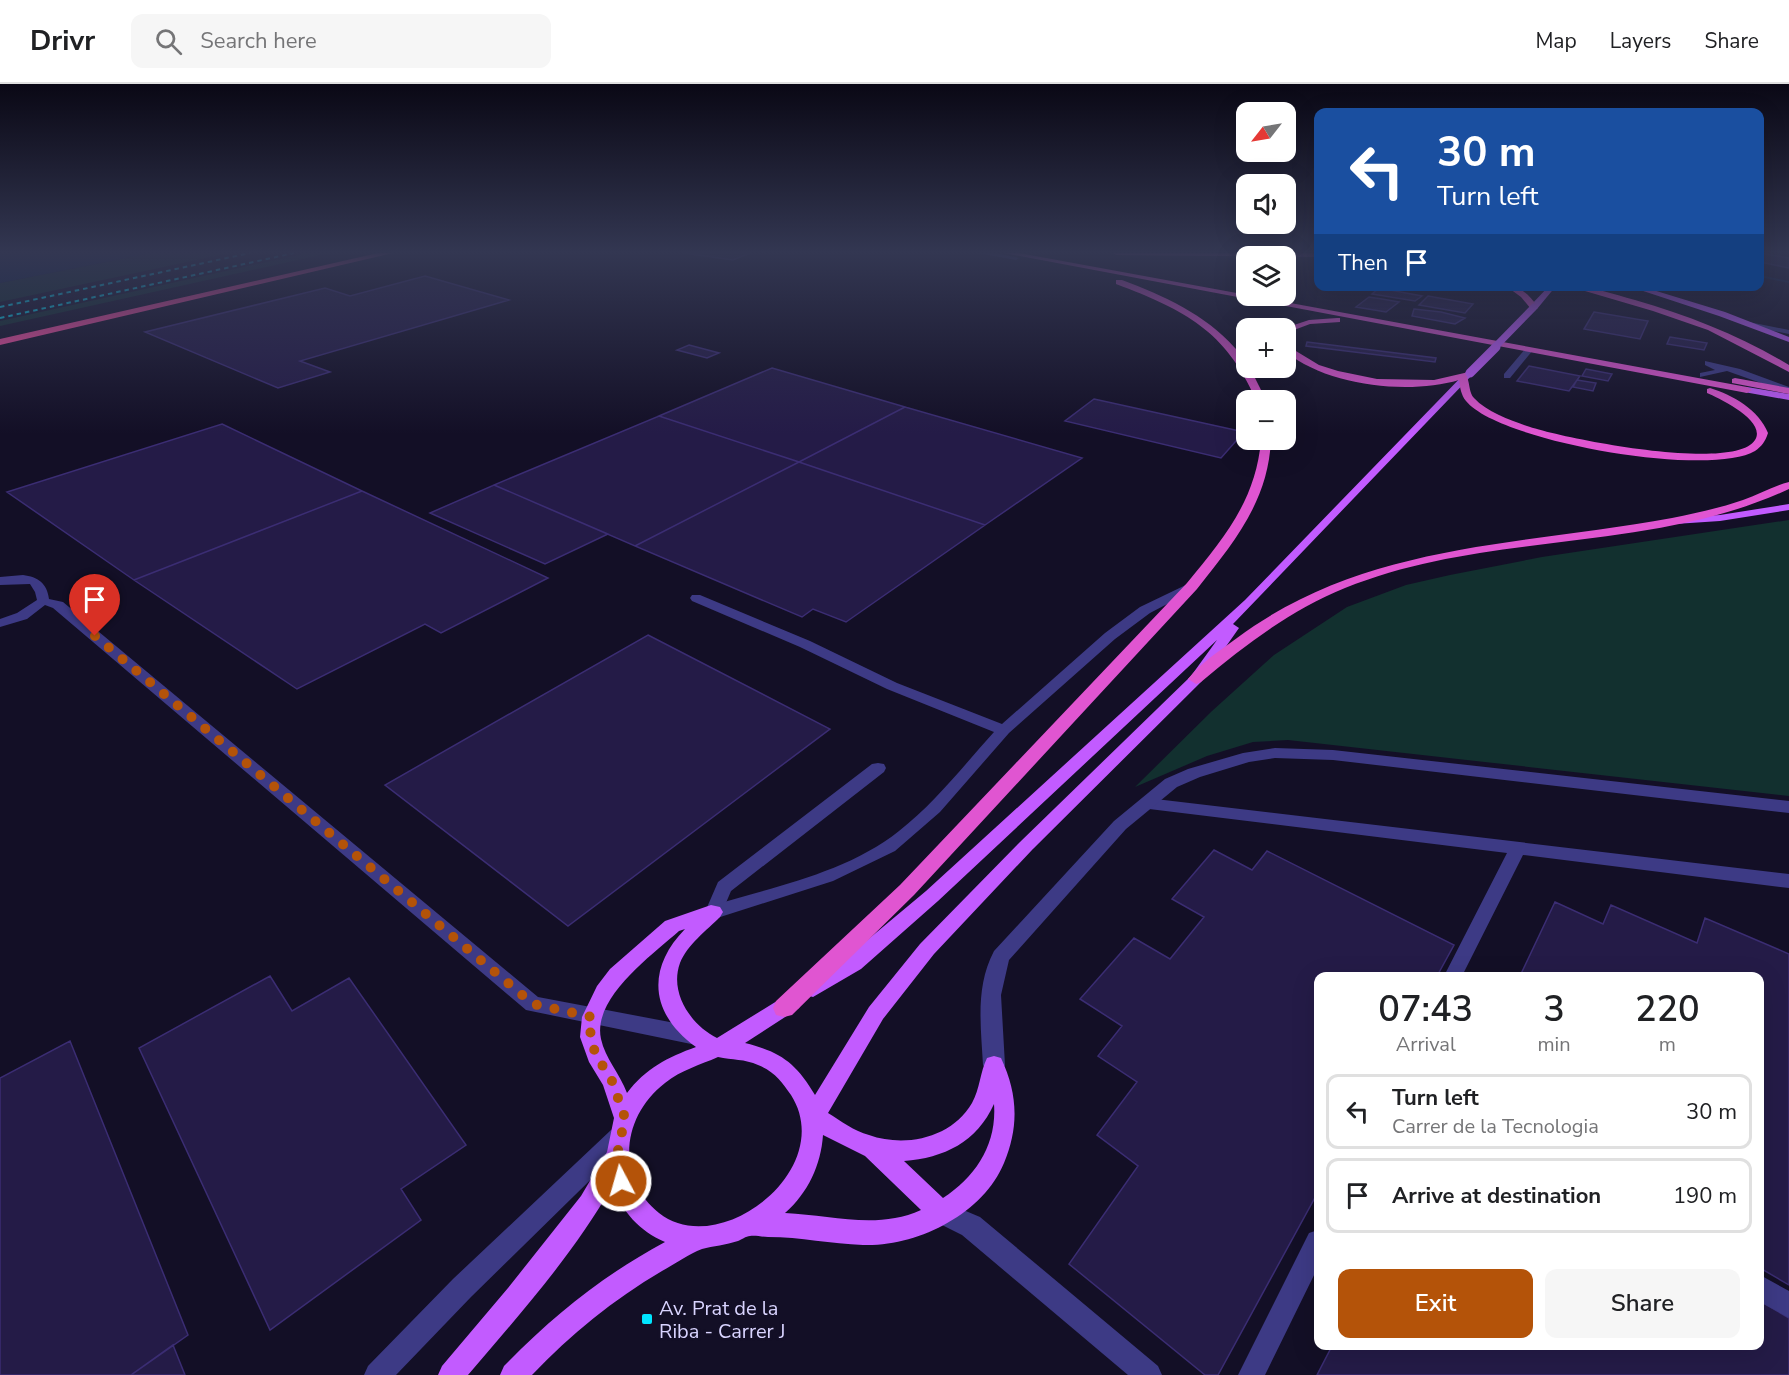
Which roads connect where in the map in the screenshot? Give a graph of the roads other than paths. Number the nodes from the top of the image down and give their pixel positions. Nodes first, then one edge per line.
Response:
1 (85, 313) edge
2 (126, 313) edge
3 (1189, 313) edge
4 (1332, 313) edge
5 (1363, 313) edge
6 (1528, 313) edge
7 (1665, 313) edge
8 (1716, 313) edge
9 (1385, 323) junction
10 (1747, 323) junction
11 (1296, 326) edge
12 (0, 332) edge
13 (1789, 332) edge
14 (1789, 340) edge
15 (0, 342) edge
16 (1529, 350) junction
17 (1296, 355) edge
18 (1789, 369) edge
19 (1637, 370) junction
20 (1467, 376) junction
21 (1507, 376) dead end
22 (1258, 390) edge
23 (1747, 390) joint
24 (1789, 390) edge
25 (1789, 397) edge
26 (1266, 450) edge
27 (1789, 485) edge
28 (1789, 507) edge
29 (1669, 522) junction
30 (0, 581) edge
31 (1192, 586) junction
32 (696, 598) dead end
33 (43, 601) junction
34 (1250, 603) junction
35 (0, 623) edge
36 (1196, 679) junction
37 (1004, 730) junction
38 (878, 768) dead end
39 (1147, 804) junction
40 (1789, 807) edge
41 (1518, 848) junction
42 (1789, 881) edge
43 (714, 912) junction
44 (1455, 972) edge
45 (784, 1008) junction
46 (592, 1017) junction
47 (696, 1036) junction
48 (716, 1048) junction
49 (994, 1065) junction
50 (813, 1116) junction
51 (620, 1137) junction
52 (873, 1148) junction
53 (942, 1213) junction
54 (753, 1225) junction
55 (699, 1238) junction
56 (1314, 1250) edge
57 (1764, 1290) edge
58 (1789, 1305) edge
59 (377, 1375) edge
60 (451, 1375) edge
61 (513, 1375) edge
62 (1149, 1375) edge
63 (1251, 1375) edge

1 - 12 highway
2 - 15 highway
3 - 22 highway
4 - 9 highway
5 - 24 highway
6 - 20 main road, bridge
7 - 18 highway
8 - 10 main road
9 - 11 highway
9 - 16 highway
10 - 13 street
10 - 14 main road
16 - 19 highway
16 - 21 street
17 - 20 highway
19 - 20 highway
19 - 23 highway
20 - 34 main road
23 - 25 main road
26 - 31 highway
27 - 29 highway
28 - 29 main road
29 - 36 highway
30 - 33 street
31 - 37 street
31 - 45 highway
32 - 37 street
33 - 35 street
33 - 46 street
34 - 36 main road
34 - 45 main road
36 - 50 main road
37 - 43 street
38 - 43 street
39 - 40 street
39 - 41 street
39 - 49 street
41 - 42 street
41 - 44 street
43 - 46 main road
43 - 47 main road
45 - 48 main road
46 - 47 street
46 - 51 main road
47 - 48 main road
48 - 50 main road
48 - 51 main road
49 - 52 main road
49 - 53 main road
50 - 52 main road
50 - 54 main road
51 - 55 main road
51 - 59 street
51 - 60 main road
52 - 53 main road
53 - 54 main road
53 - 62 street
54 - 55 main road
55 - 61 main road
56 - 63 street
57 - 58 street

